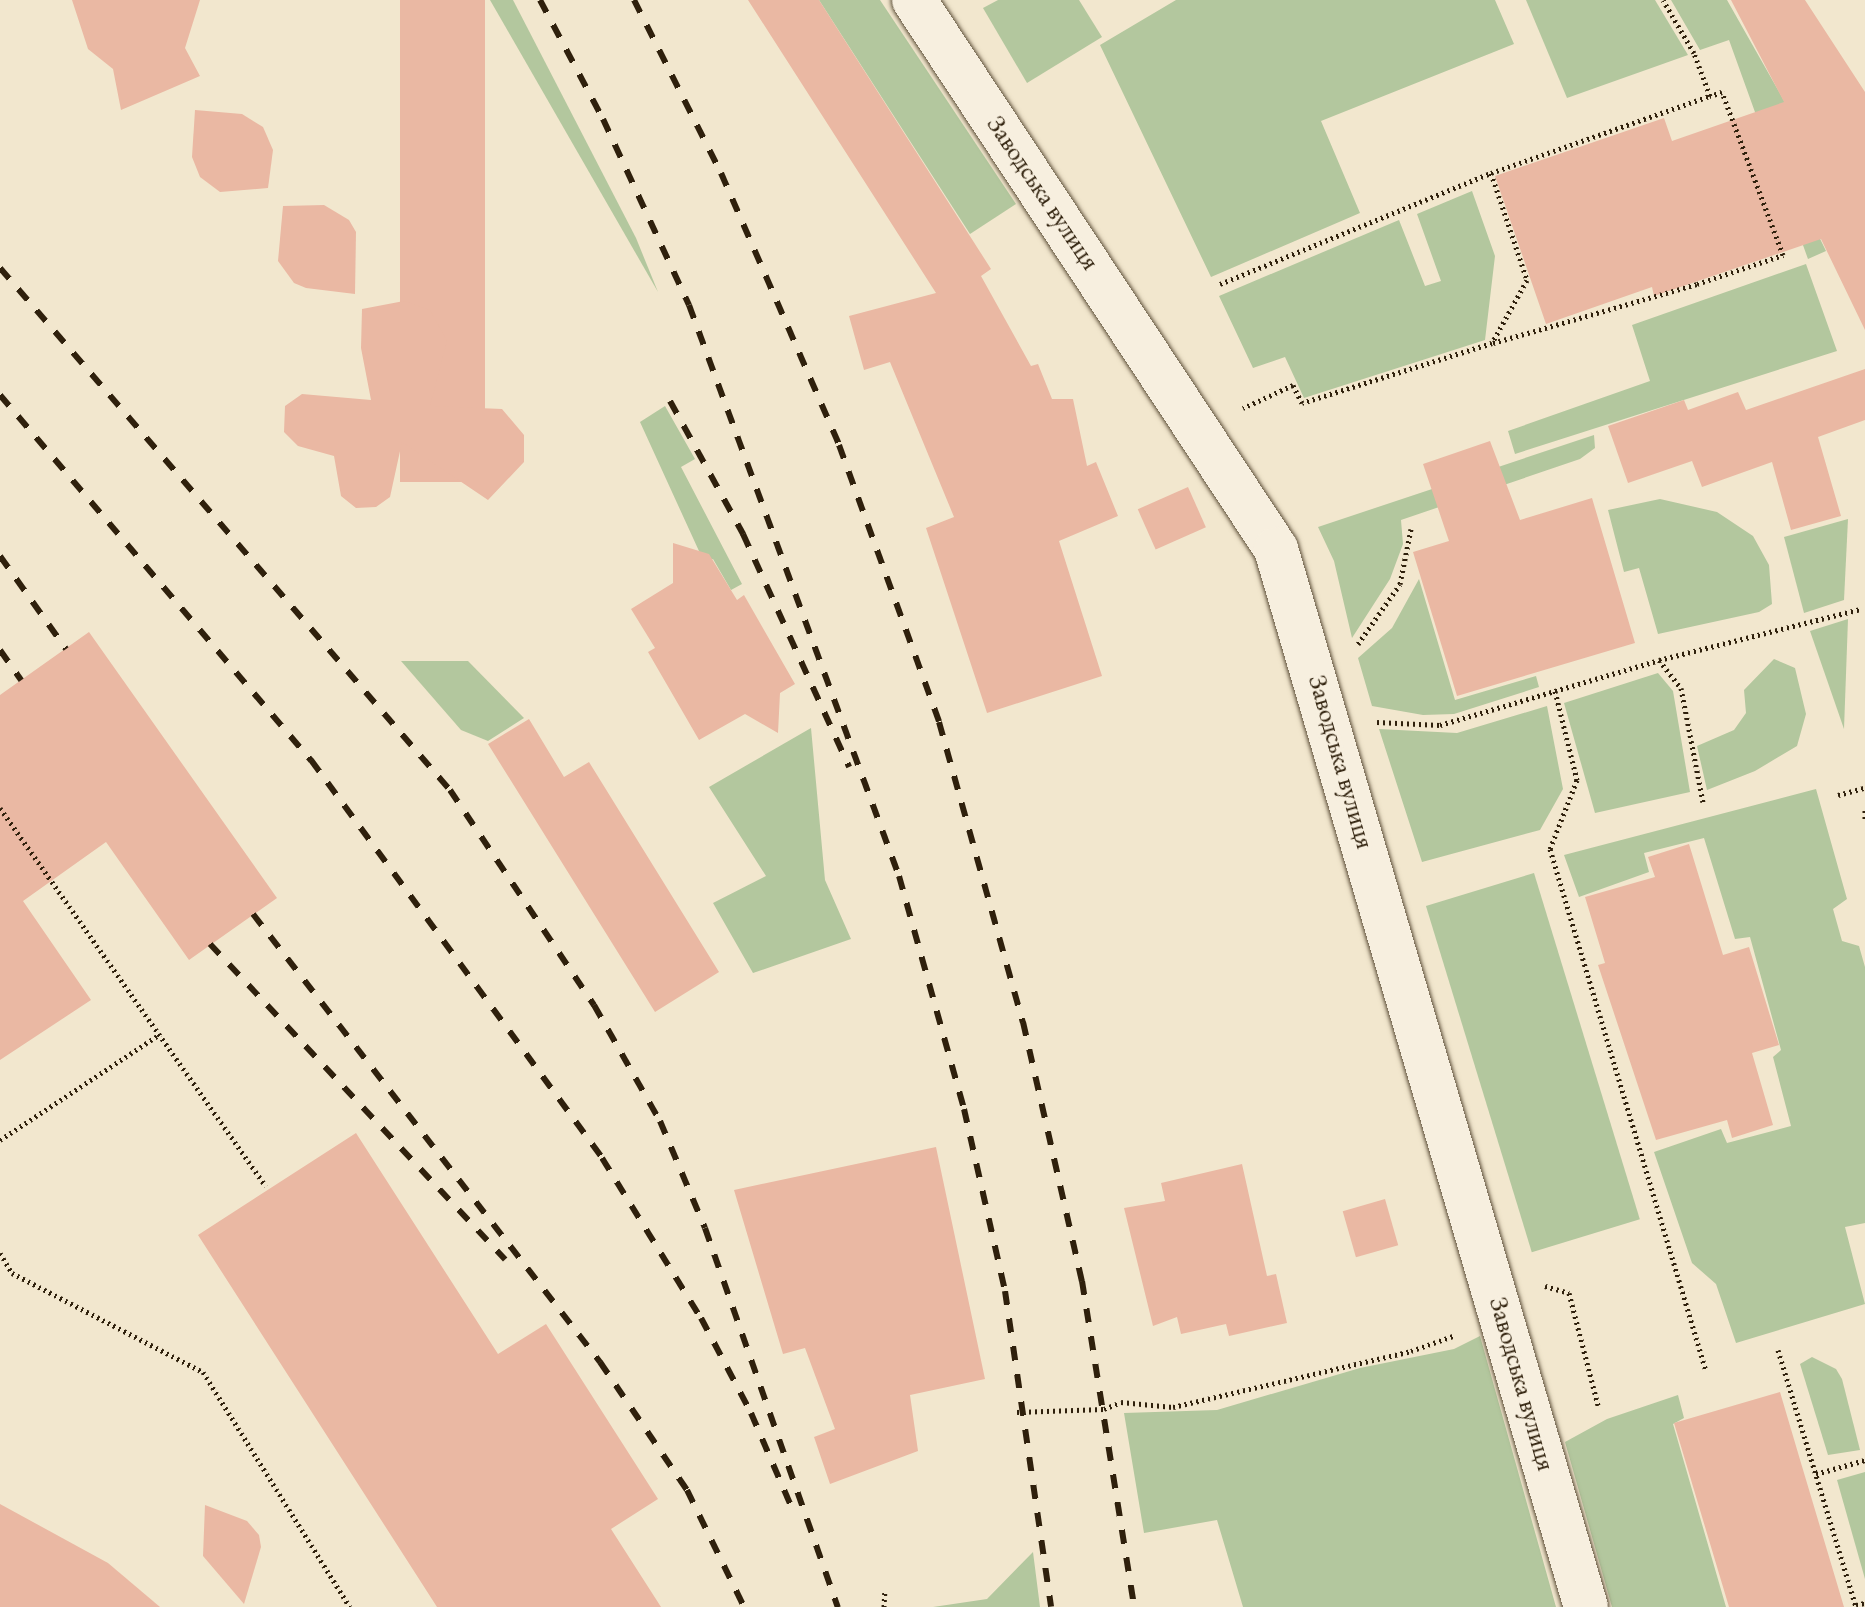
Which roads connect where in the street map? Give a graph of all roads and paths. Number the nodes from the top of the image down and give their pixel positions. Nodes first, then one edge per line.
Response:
1 (914, 0) edge
2 (1663, 0) edge
3 (1710, 96) junction
4 (1491, 173) junction
5 (1220, 284) dead end
6 (1492, 343) junction
7 (1231, 414) dead end
8 (1411, 529) dead end
9 (1860, 609) dead end
10 (1349, 658) dead end
11 (1659, 660) junction
12 (1555, 691) junction
13 (1368, 721) dead end
14 (1865, 788) edge
15 (1838, 795) dead end
16 (1703, 802) dead end
17 (0, 808) edge
18 (1865, 810) edge
19 (1865, 820) edge
20 (160, 1034) junction
21 (0, 1140) edge
22 (266, 1186) dead end
23 (0, 1253) edge
24 (1504, 1318) junction
25 (1778, 1350) dead end
26 (1706, 1371) dead end
27 (1017, 1412) dead end
28 (1865, 1460) edge
29 (1816, 1474) junction
30 (885, 1590) dead end
31 (1865, 1603) edge
32 (1856, 1606) edge
33 (350, 1607) edge
34 (884, 1607) edge
35 (1586, 1607) edge

1 - 24 street, Заводська вулиця
2 - 3 path
3 - 4 path
3 - 6 path
4 - 5 path
4 - 6 path
6 - 7 path
8 - 10 path
9 - 11 path
11 - 12 path
11 - 16 path
12 - 13 path
12 - 26 path
14 - 15 path
17 - 20 path
18 - 19 path
20 - 21 path
20 - 22 path
23 - 33 path
24 - 27 path
24 - 35 street, Заводська вулиця
25 - 29 path
28 - 29 path
29 - 32 path
30 - 34 path
31 - 32 path

